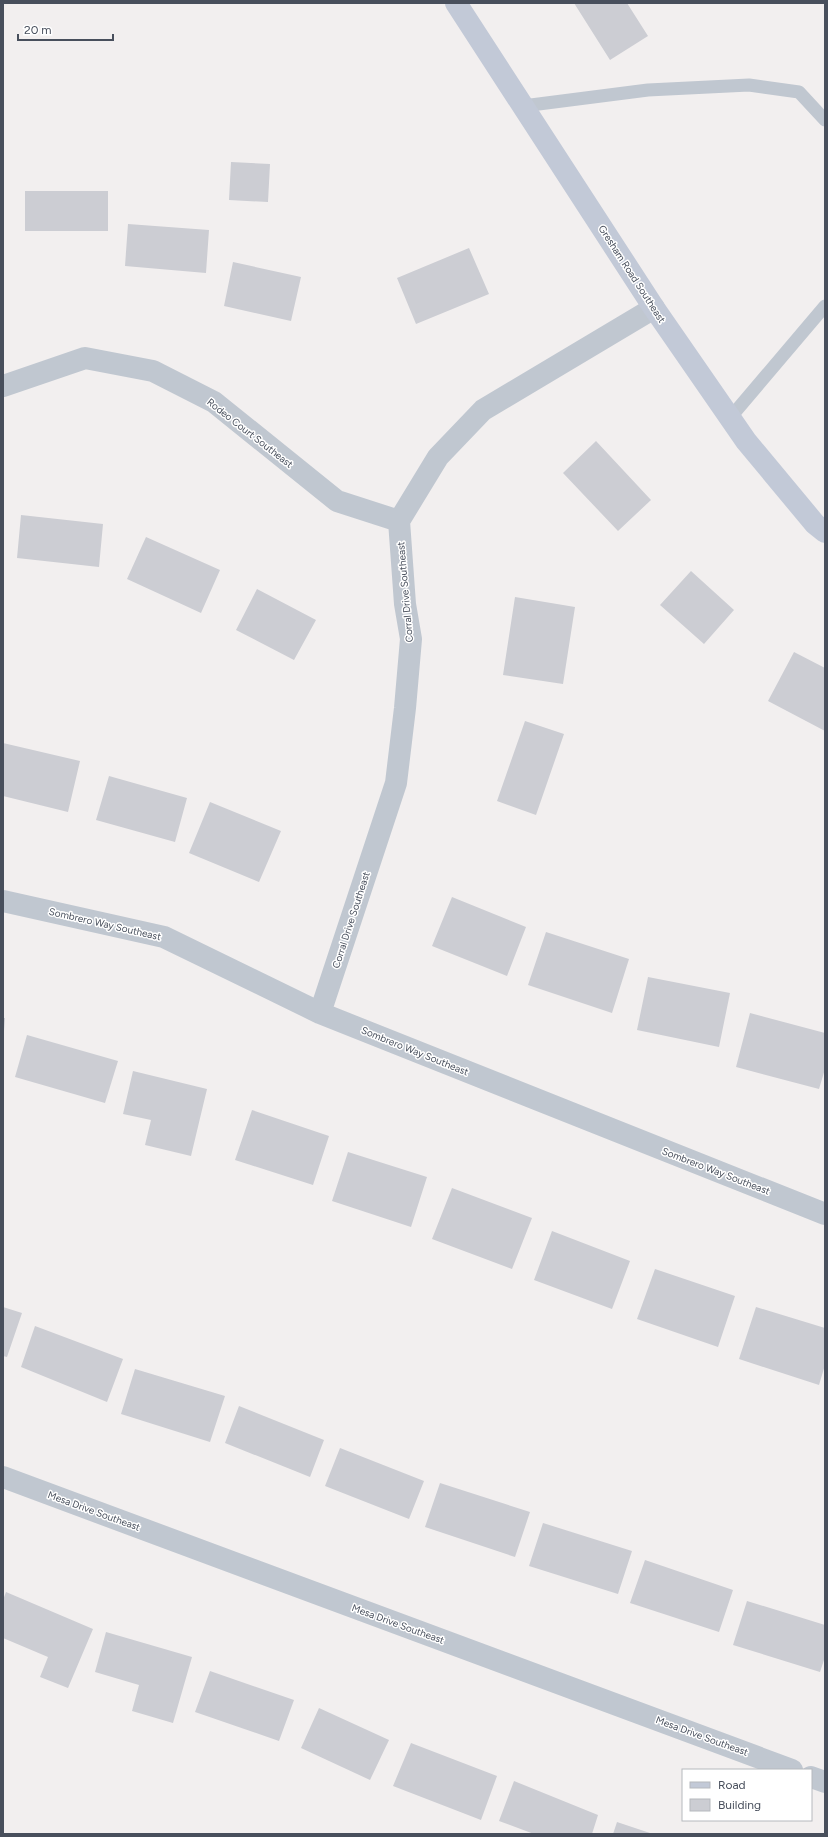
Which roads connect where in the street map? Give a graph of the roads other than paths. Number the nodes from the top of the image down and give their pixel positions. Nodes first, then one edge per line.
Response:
1 (456, 3) edge
2 (523, 106) junction
3 (825, 120) edge
4 (825, 306) edge
5 (654, 308) junction
6 (3, 386) edge
7 (730, 418) junction
8 (399, 521) junction
9 (825, 532) edge
10 (3, 901) edge
11 (320, 1013) junction
12 (825, 1214) edge
13 (3, 1477) edge
14 (789, 1769) edge
15 (812, 1777) edge
16 (825, 1782) edge

1 - 2 street, Gresham Road Southeast
2 - 3 lane
2 - 5 street, Gresham Road Southeast
4 - 7 lane
5 - 7 street, Gresham Road Southeast
5 - 8 street
6 - 8 street, Rodeo Court Southeast
7 - 9 street, Gresham Road Southeast
8 - 11 street, Corral Drive Southeast
10 - 11 street, Sombrero Way Southeast
11 - 12 street, Sombrero Way Southeast
13 - 14 street, Mesa Drive Southeast
15 - 16 street

